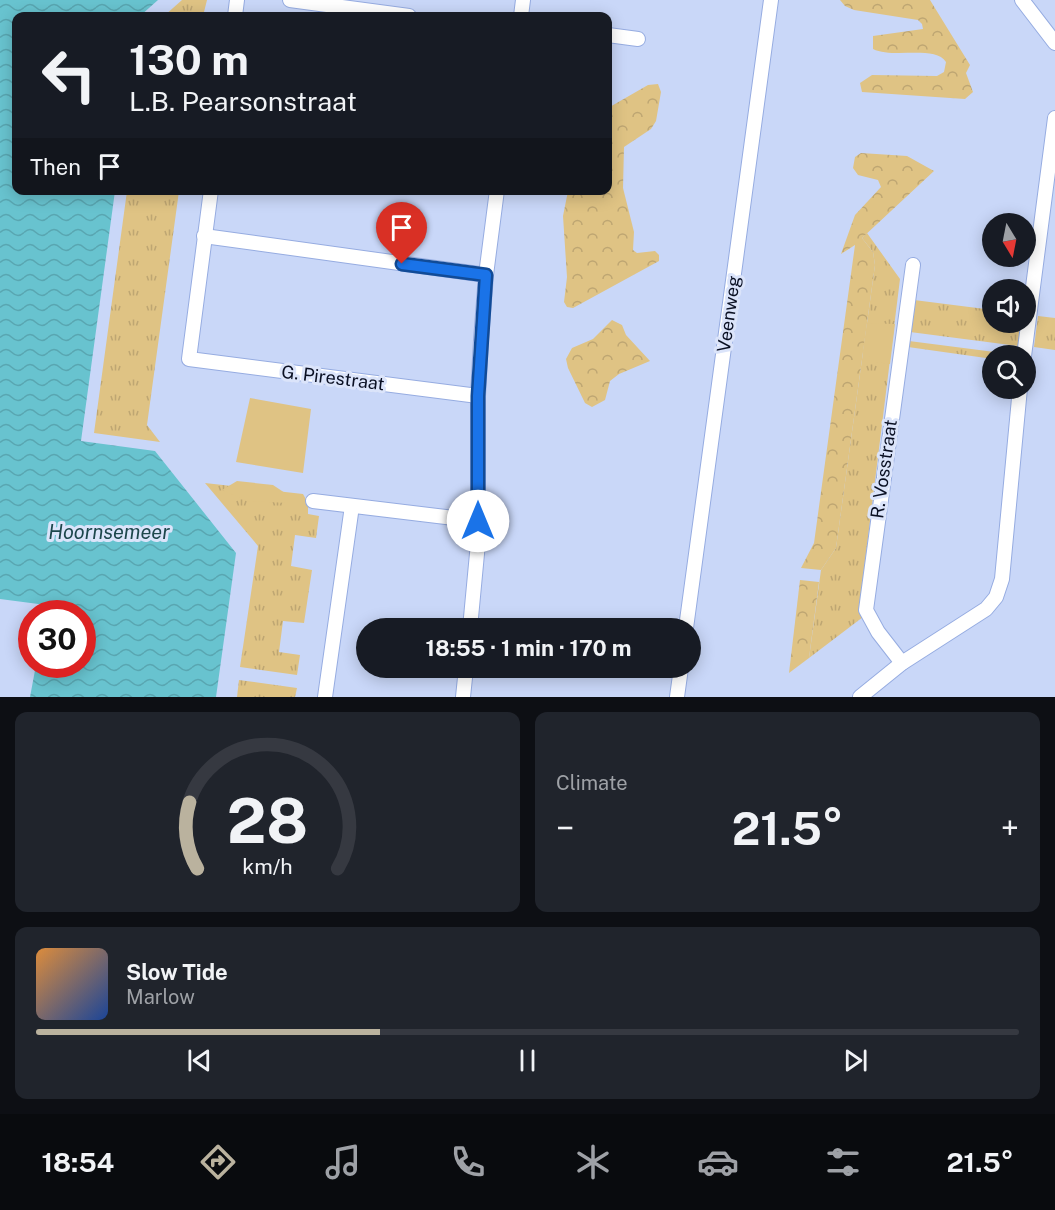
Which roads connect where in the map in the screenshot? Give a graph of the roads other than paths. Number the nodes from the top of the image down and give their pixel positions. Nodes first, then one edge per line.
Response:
1 (290, 0) edge
2 (771, 0) edge
3 (1023, 0) edge
4 (390, 7) edge
5 (612, 36) edge
6 (638, 39) dead end
7 (1055, 43) edge
8 (1055, 118) edge
9 (209, 195) edge
10 (496, 195) edge
11 (204, 236) junction
12 (913, 265) dead end
13 (486, 275) junction
14 (1025, 345) edge
15 (478, 396) junction
16 (1019, 399) edge
17 (313, 501) dead end
18 (352, 506) junction
19 (478, 521) junction
20 (471, 618) edge
21 (687, 618) edge
22 (902, 663) junction
23 (465, 678) edge
24 (680, 678) edge
25 (325, 697) edge
26 (463, 697) edge
27 (677, 697) edge
28 (860, 697) edge

1 - 4 street
2 - 21 street, Veenweg
3 - 7 street
5 - 6 street
8 - 14 street
9 - 11 street
10 - 13 street
11 - 13 street
11 - 15 street, G. Pirestraat
12 - 22 street, R. Vosstraat
13 - 15 street
15 - 19 street
16 - 22 street
17 - 18 street
18 - 19 street
18 - 25 street
19 - 20 street
22 - 28 street
23 - 26 street
24 - 27 street

